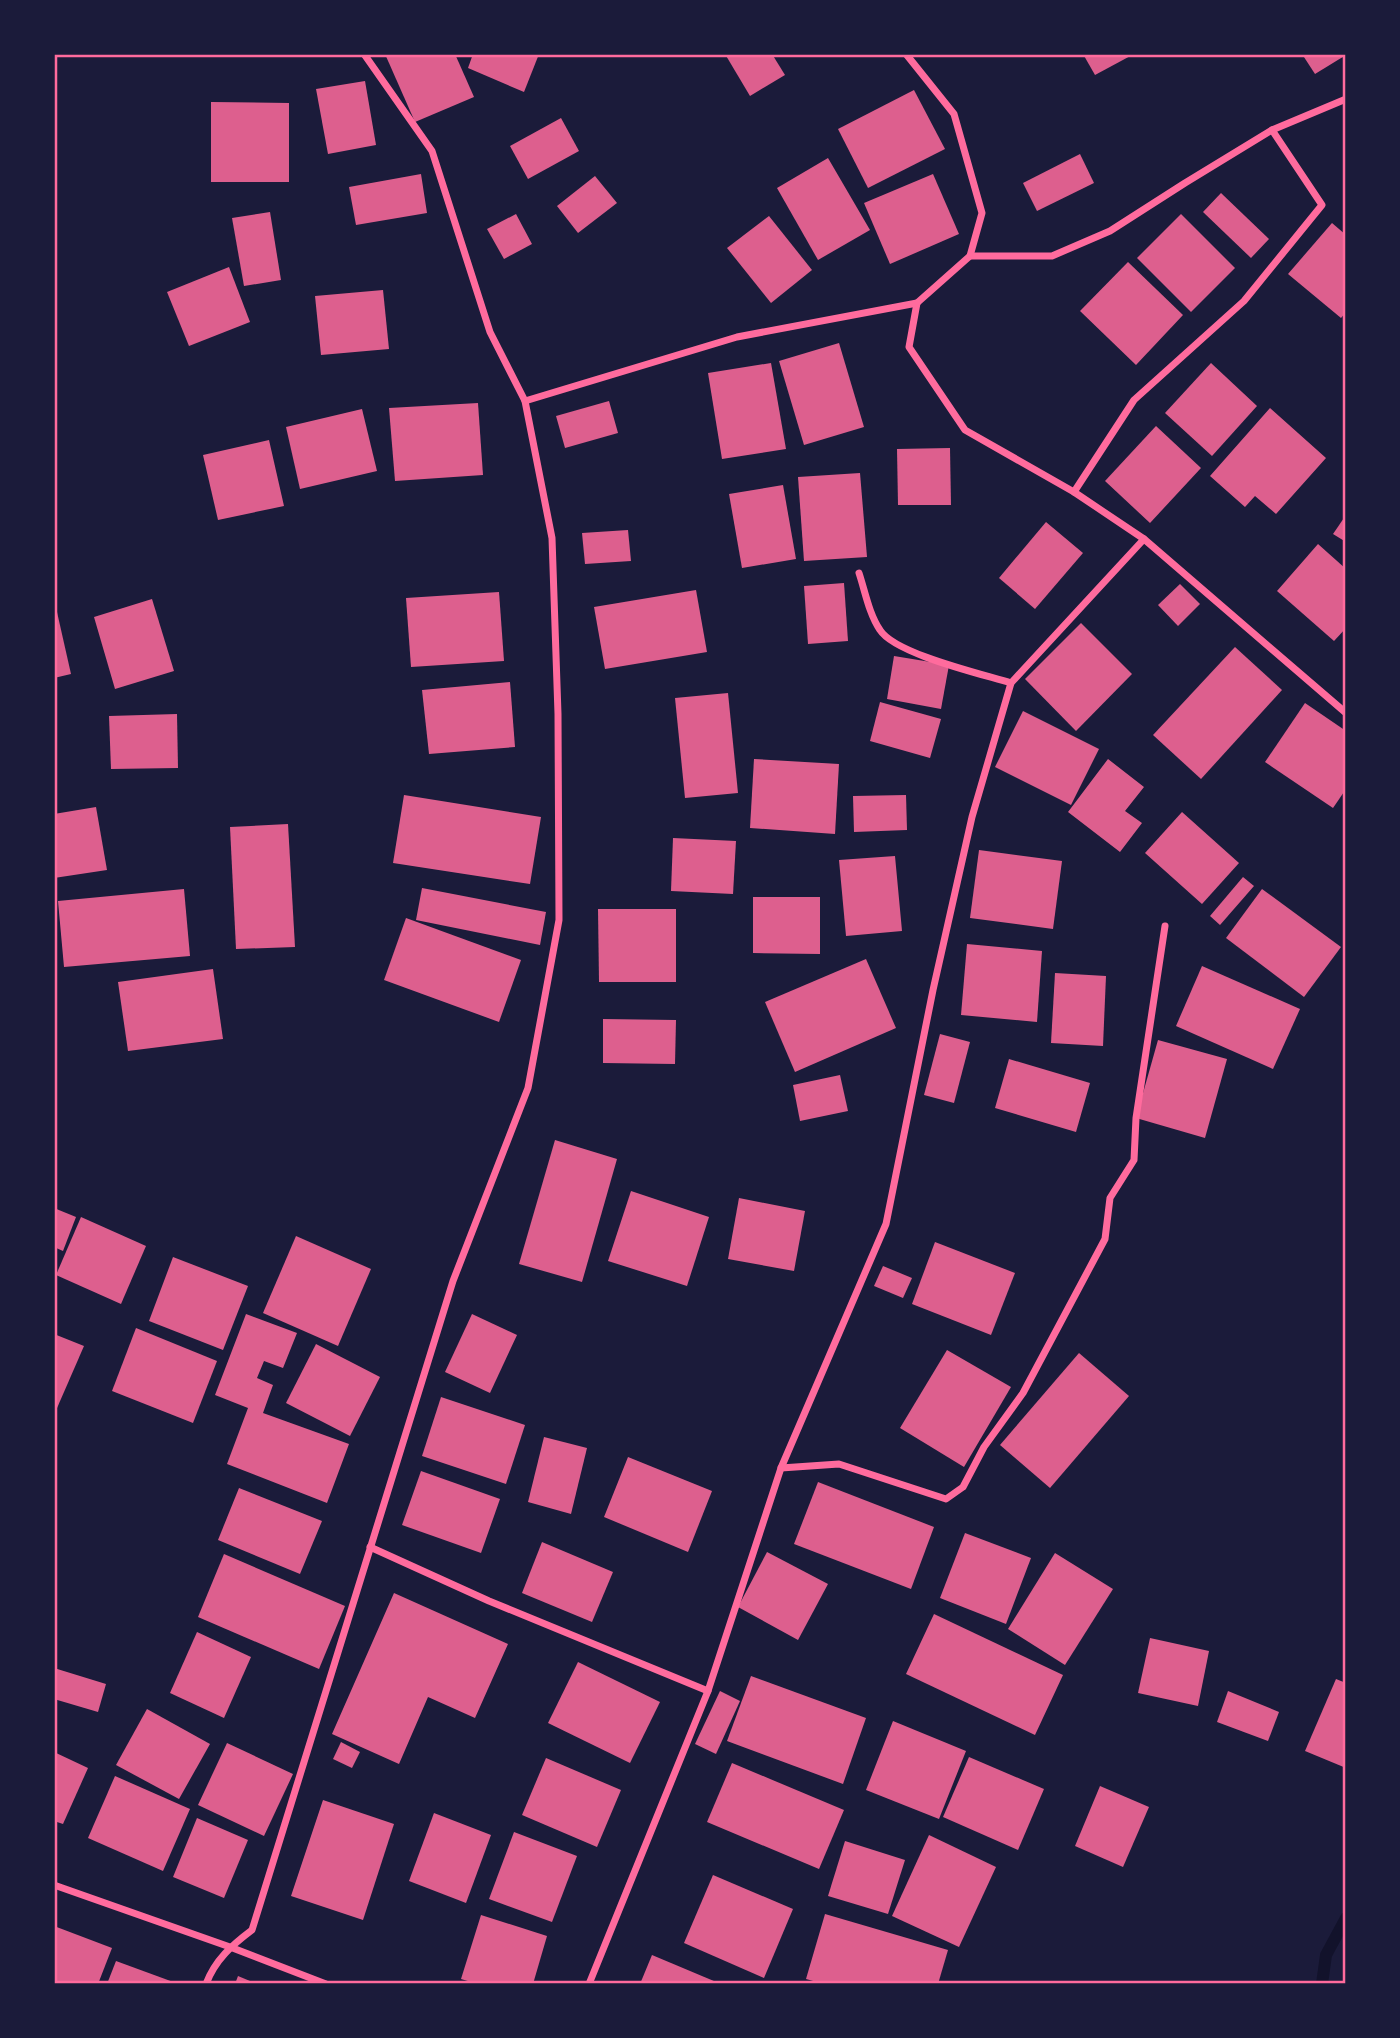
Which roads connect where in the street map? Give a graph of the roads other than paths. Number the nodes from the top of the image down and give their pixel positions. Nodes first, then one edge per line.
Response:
1 (364, 54) edge
2 (906, 54) edge
3 (1346, 99) edge
4 (1272, 130) junction
5 (970, 256) junction
6 (917, 303) junction
7 (525, 401) junction
8 (1074, 492) junction
9 (1144, 539) junction
10 (859, 573) dead end
11 (1011, 683) junction
12 (1346, 713) edge
13 (1165, 926) dead end
14 (781, 1468) junction
15 (370, 1547) junction
16 (708, 1691) junction
17 (54, 1885) edge
18 (230, 1947) junction
19 (205, 1984) edge
20 (326, 1984) edge
21 (589, 1984) edge

1 - 7 street
2 - 5 street
3 - 4 street
4 - 5 street
4 - 8 street
5 - 6 street
6 - 7 street
6 - 8 street
7 - 15 street
8 - 9 street
9 - 11 street
9 - 12 street
10 - 11 street
11 - 14 street
13 - 14 street
14 - 16 street
15 - 16 street
15 - 18 street
16 - 21 street
17 - 18 street
18 - 19 street
18 - 20 street

